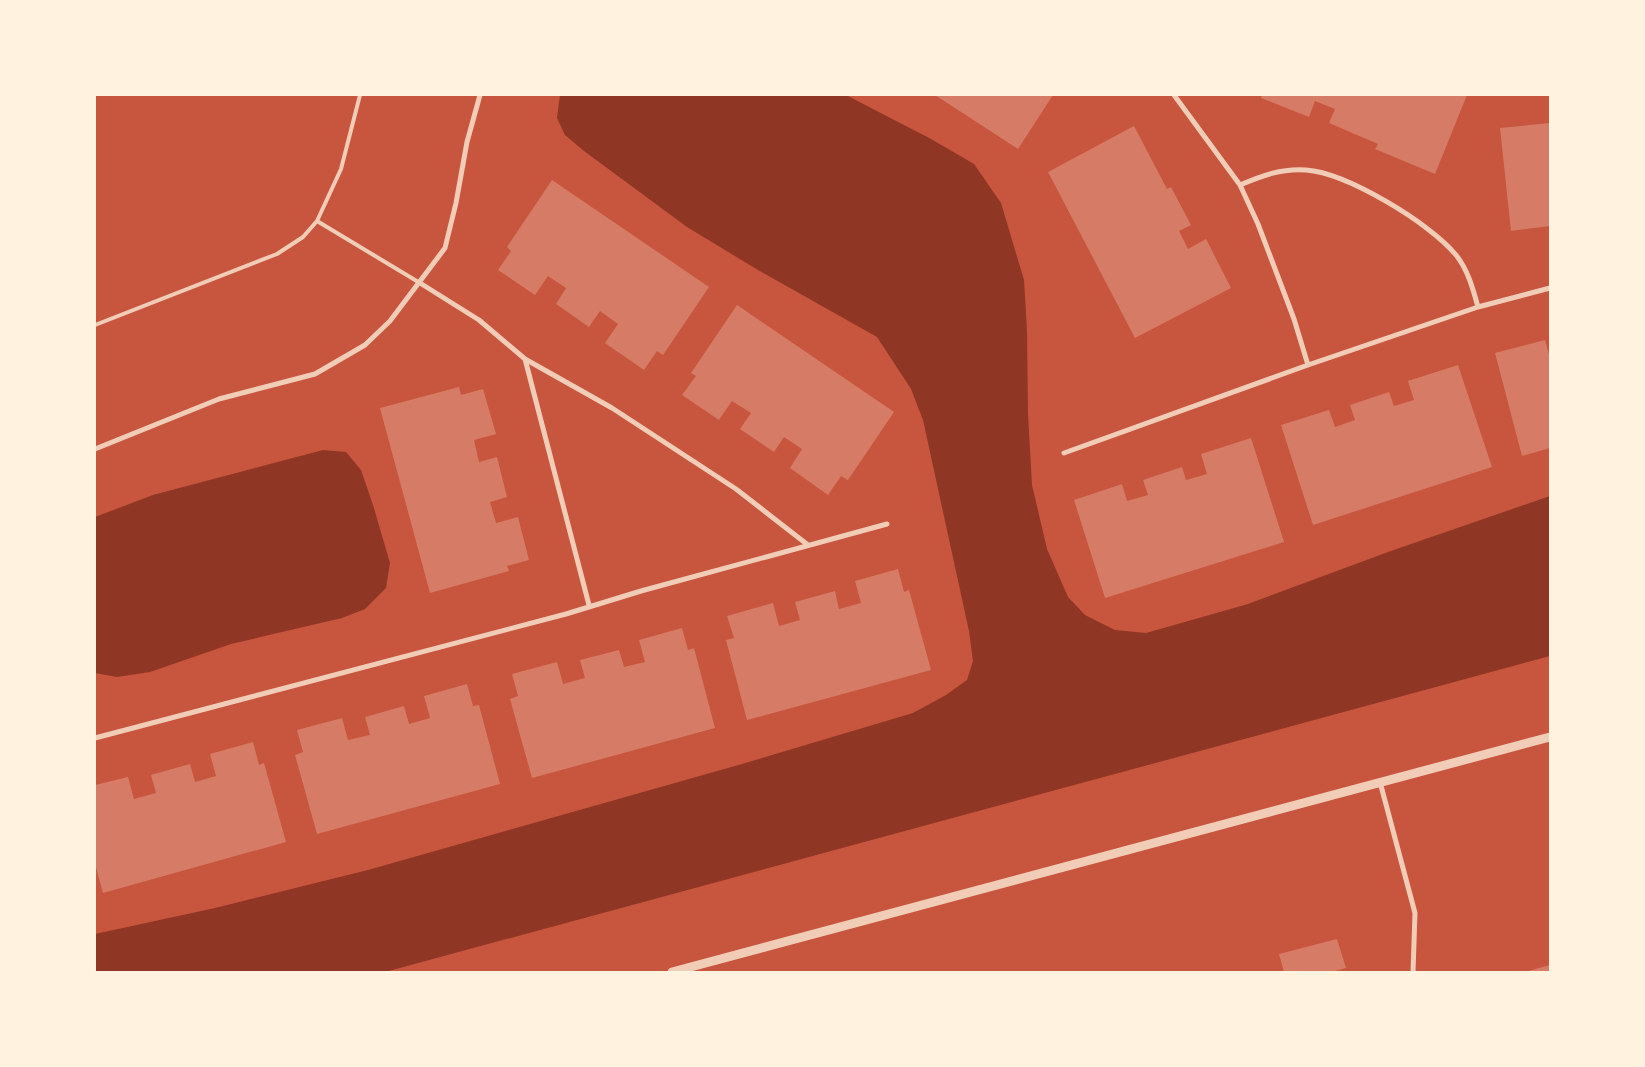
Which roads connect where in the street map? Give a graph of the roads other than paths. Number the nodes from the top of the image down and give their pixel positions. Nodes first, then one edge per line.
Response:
1 (360, 95) edge
2 (480, 95) edge
3 (1174, 95) edge
4 (1240, 185) junction
5 (317, 221) junction
6 (420, 283) junction
7 (1550, 288) edge
8 (1478, 307) junction
9 (95, 325) edge
10 (525, 359) junction
11 (1308, 365) junction
12 (95, 449) edge
13 (1064, 453) dead end
14 (887, 524) dead end
15 (808, 544) junction
16 (589, 605) junction
17 (1550, 737) edge
18 (95, 738) edge
19 (1380, 782) junction
20 (672, 972) edge
21 (1413, 972) edge

1 - 5 lane
2 - 6 street
3 - 4 street
4 - 8 street
4 - 11 street
5 - 6 lane
5 - 9 lane
6 - 10 street
6 - 12 street
7 - 8 street
8 - 11 street
10 - 15 street
10 - 16 street
11 - 13 street
14 - 15 street
15 - 16 street
16 - 18 street
17 - 19 street
19 - 20 street
19 - 21 street

